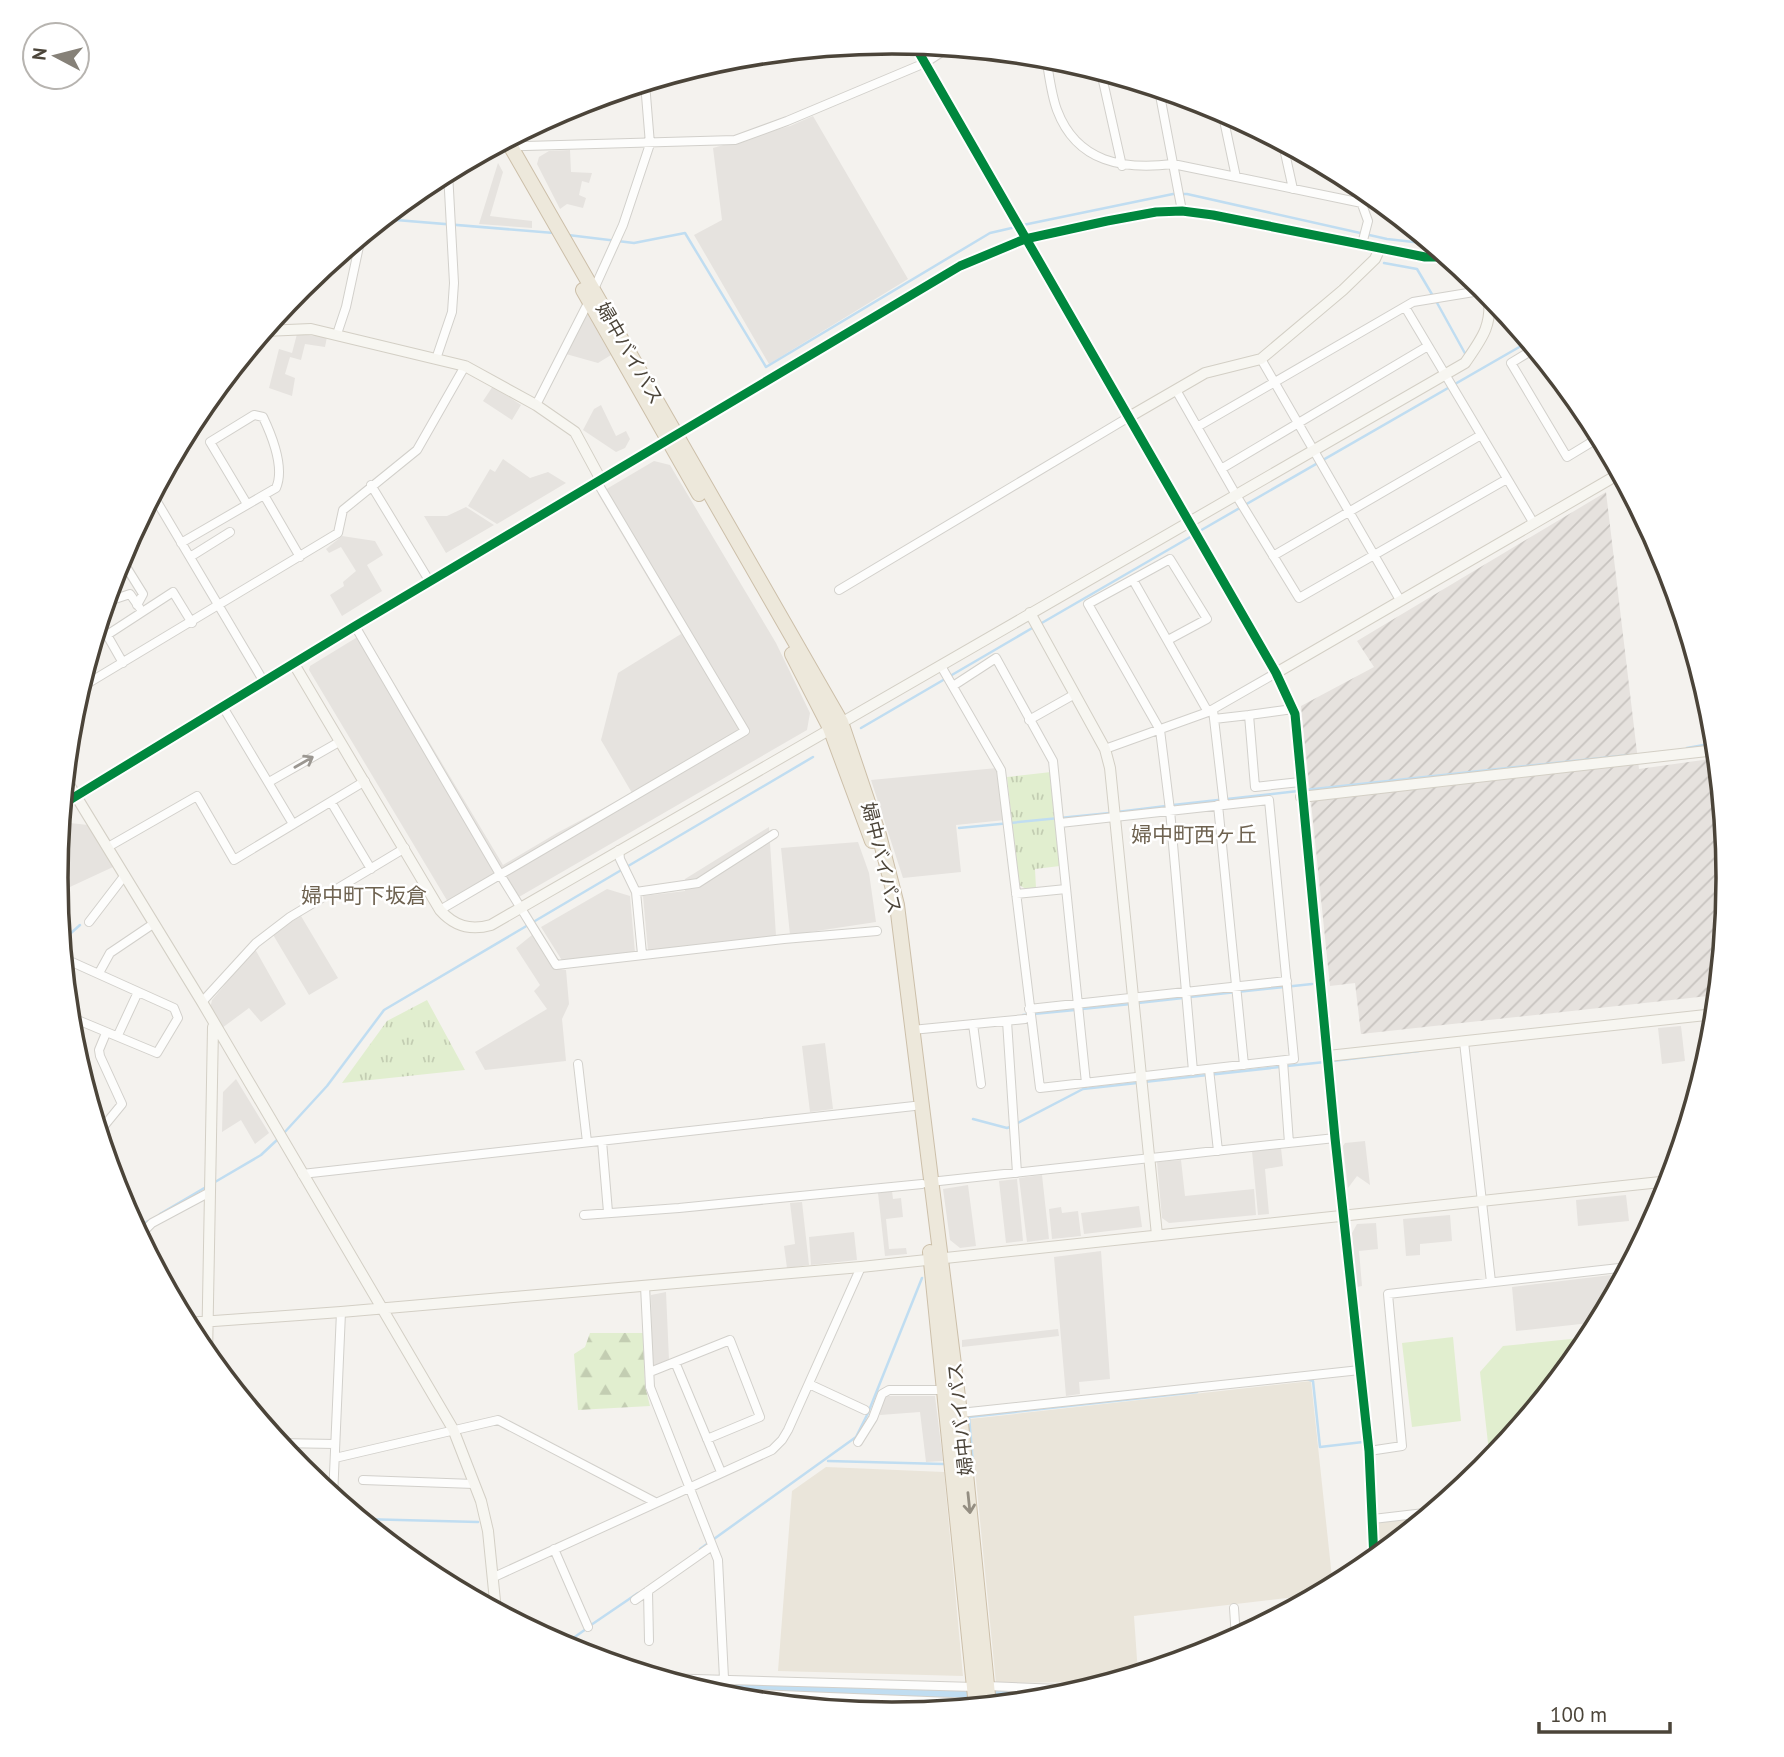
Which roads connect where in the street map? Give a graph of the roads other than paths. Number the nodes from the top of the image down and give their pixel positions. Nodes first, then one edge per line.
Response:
1 (921, 55) edge
2 (935, 56) edge
3 (925, 62) junction
4 (1049, 69) edge
5 (1103, 82) edge
6 (646, 92) edge
7 (1161, 99) edge
8 (1225, 125) edge
9 (650, 144) junction
10 (516, 145) edge
11 (505, 151) edge
12 (1285, 155) edge
13 (1173, 164) junction
14 (1122, 166) junction
15 (1236, 177) junction
16 (449, 184) edge
17 (1293, 189) junction
18 (1362, 203) joint
19 (1182, 211) junction
20 (1025, 239) junction
21 (1362, 244) junction
22 (1380, 248) junction
23 (358, 251) edge
24 (1433, 257) edge
25 (1473, 294) edge
26 (591, 295) junction
27 (1405, 307) junction
28 (1490, 312) edge
29 (276, 330) edge
30 (337, 334) junction
31 (1428, 346) junction
32 (1527, 353) edge
33 (436, 359) junction
34 (1261, 359) junction
35 (465, 366) junction
36 (1445, 374) junction
37 (1275, 382) junction
38 (1176, 390) junction
39 (536, 405) junction
40 (1129, 418) junction
41 (1298, 422) junction
42 (1197, 428) junction
43 (1481, 435) junction
44 (672, 437) junction
45 (1591, 443) edge
46 (1314, 450) junction
47 (1221, 469) junction
48 (1612, 478) edge
49 (1507, 479) junction
50 (599, 481) junction
51 (371, 485) junction
52 (264, 495) junction
53 (1236, 495) junction
54 (158, 504) edge
55 (247, 504) junction
56 (1350, 511) junction
57 (1189, 522) junction
58 (1532, 523) junction
59 (230, 532) dead end
60 (181, 543) junction
61 (1273, 556) junction
62 (1375, 556) junction
63 (190, 557) junction
64 (300, 557) junction
65 (128, 569) edge
66 (1133, 580) junction
67 (430, 582) junction
68 (839, 590) dead end
69 (117, 599) edge
70 (1400, 600) junction
71 (219, 607) junction
72 (140, 609) junction
73 (1030, 613) junction
74 (192, 623) junction
75 (355, 626) junction
76 (1168, 640) junction
77 (123, 663) junction
78 (294, 664) junction
79 (941, 666) junction
80 (1276, 673) junction
81 (92, 681) edge
82 (264, 682) junction
83 (953, 686) junction
84 (1075, 694) junction
85 (223, 707) junction
86 (1293, 709) junction
87 (1212, 714) junction
88 (1249, 715) junction
89 (1029, 720) junction
90 (836, 725) junction
91 (1160, 730) junction
92 (339, 742) junction
93 (1105, 749) junction
94 (1706, 751) edge
95 (365, 781) junction
96 (269, 782) junction
97 (1300, 782) junction
98 (73, 791) edge
99 (76, 796) junction
100 (1301, 797) junction
101 (72, 798) edge
102 (331, 802) junction
103 (1221, 805) junction
104 (1170, 810) junction
105 (1116, 817) junction
106 (1060, 823) junction
107 (293, 824) junction
108 (774, 834) dead end
109 (108, 848) junction
110 (405, 848) junction
111 (619, 850) junction
112 (371, 869) junction
113 (125, 875) junction
114 (501, 876) junction
115 (1066, 889) junction
116 (636, 892) junction
117 (1016, 894) junction
118 (521, 908) junction
119 (440, 910) junction
120 (89, 922) dead end
121 (153, 925) junction
122 (877, 930) dead end
123 (642, 954) junction
124 (73, 962) edge
125 (99, 973) junction
126 (1287, 981) junction
127 (1237, 988) junction
128 (138, 992) junction
129 (1187, 993) junction
130 (1134, 999) junction
131 (202, 1002) junction
132 (1078, 1004) junction
133 (1029, 1009) junction
134 (1704, 1015) edge
135 (1025, 1019) dead end
136 (81, 1021) edge
137 (1007, 1021) junction
138 (213, 1024) junction
139 (973, 1024) junction
140 (912, 1030) junction
141 (106, 1033) junction
142 (118, 1035) junction
143 (1464, 1042) junction
144 (1328, 1056) junction
145 (1283, 1061) junction
146 (578, 1064) dead end
147 (1244, 1065) junction
148 (1209, 1069) junction
149 (1193, 1071) junction
150 (1141, 1077) junction
151 (1086, 1083) junction
152 (981, 1084) dead end
153 (914, 1106) junction
154 (105, 1124) edge
155 (1335, 1138) junction
156 (601, 1141) junction
157 (587, 1142) junction
158 (1289, 1143) junction
159 (1217, 1151) junction
160 (1150, 1159) junction
161 (1017, 1172) junction
162 (302, 1174) junction
163 (1658, 1182) edge
164 (926, 1183) junction
165 (210, 1190) junction
166 (1481, 1200) junction
167 (608, 1212) junction
168 (583, 1214) dead end
169 (1344, 1215) junction
170 (146, 1229) edge
171 (1157, 1235) junction
172 (936, 1258) junction
173 (861, 1267) junction
174 (1618, 1268) edge
175 (1491, 1282) junction
176 (645, 1286) junction
177 (381, 1308) junction
178 (341, 1312) junction
179 (198, 1322) edge
180 (208, 1322) junction
181 (208, 1337) edge
182 (676, 1362) junction
183 (1360, 1370) junction
184 (650, 1372) junction
185 (809, 1384) junction
186 (944, 1390) junction
187 (865, 1410) dead end
188 (960, 1413) junction
189 (453, 1429) junction
190 (707, 1439) junction
191 (858, 1441) dead end
192 (292, 1443) edge
193 (335, 1444) junction
194 (1369, 1451) junction
195 (335, 1458) junction
196 (721, 1472) junction
197 (363, 1480) dead end
198 (334, 1484) edge
199 (474, 1484) junction
200 (690, 1487) junction
201 (655, 1502) junction
202 (1416, 1514) edge
203 (1373, 1518) junction
204 (712, 1546) junction
205 (1374, 1547) edge
206 (554, 1549) junction
207 (494, 1577) junction
208 (648, 1591) junction
209 (635, 1600) dead end
210 (495, 1601) edge
211 (1234, 1608) dead end
212 (588, 1627) dead end
213 (1236, 1628) edge
214 (649, 1642) dead end
215 (697, 1679) edge
216 (724, 1680) junction
217 (724, 1685) edge
218 (981, 1687) junction
219 (1043, 1689) edge
220 (809, 1698) edge
221 (980, 1698) edge
222 (911, 1702) edge

1 - 3 street
2 - 3 street
3 - 9 street
3 - 20 street
4 - 14 street
5 - 14 street
6 - 9 street
7 - 13 street
8 - 15 street
9 - 10 street
9 - 26 street
11 - 26 highway, 婦中バイパス
12 - 17 street
13 - 14 street
13 - 15 street
13 - 19 street
15 - 17 street
16 - 33 street
17 - 18 street
18 - 21 street
19 - 20 street
19 - 21 street
20 - 40 street
20 - 44 street
21 - 22 street
22 - 24 street
22 - 34 street
23 - 30 street
25 - 27 street
26 - 39 street
26 - 44 highway, 婦中バイパス
27 - 31 street
27 - 37 street
28 - 36 street
29 - 30 street
30 - 33 street
31 - 36 street
31 - 41 street
32 - 45 street
33 - 35 street
34 - 37 street
34 - 38 street
35 - 39 street
35 - 51 street
36 - 43 street
36 - 46 street
37 - 41 street
37 - 42 street
38 - 40 street
38 - 42 street
39 - 50 street
40 - 57 street
40 - 68 street
41 - 46 street
41 - 47 street
42 - 47 street
43 - 49 street
43 - 56 street
44 - 50 street
44 - 90 highway, 婦中バイパス
46 - 53 street
46 - 56 street
47 - 53 street
48 - 58 street
49 - 58 street
49 - 62 street
50 - 67 street
50 - 114 street
51 - 64 street
51 - 67 street
52 - 55 street
52 - 55 street
52 - 64 street
53 - 57 street
53 - 61 street
54 - 60 street
55 - 60 street
56 - 61 street
56 - 62 street
57 - 73 street
57 - 80 street
58 - 70 street
59 - 63 street
60 - 63 street
61 - 62 street
62 - 70 street
63 - 71 street
64 - 71 street
65 - 72 street
66 - 76 street
66 - 76 street
66 - 91 street
67 - 75 street
69 - 72 street
70 - 80 street
71 - 74 street
71 - 82 street
72 - 74 street
72 - 77 street
73 - 79 street
73 - 84 street
74 - 77 street
75 - 78 street
75 - 114 street
76 - 87 street
77 - 81 street
78 - 82 street
78 - 92 street
79 - 83 street
79 - 90 street
80 - 86 street
80 - 87 street
82 - 85 street
83 - 89 street
83 - 117 street
84 - 89 street
84 - 93 street
85 - 96 street
85 - 99 street
86 - 88 street
86 - 97 street
87 - 88 street
87 - 91 street
87 - 103 street
88 - 97 street
89 - 106 street
90 - 111 street
90 - 140 highway, 婦中バイパス
90 - 153 highway, 婦中バイパス
91 - 93 street
91 - 104 street
92 - 95 street
96 -> 92 street
93 - 105 street
94 - 100 street
95 - 102 street
95 - 110 street
96 - 107 street
97 - 100 street
98 - 99 street
99 - 101 street
99 - 109 street
100 - 144 street
102 - 107 street
102 - 112 street
103 - 104 street
103 - 126 street
103 - 127 street
104 - 105 street
104 - 129 street
105 - 106 street
105 - 130 street
106 - 115 street
107 - 109 street
108 - 116 street
109 - 113 street
110 - 112 street
110 - 119 street
111 - 116 street
111 - 118 street
112 - 131 street
113 - 120 street
113 - 121 street
114 - 118 street
114 - 119 street
115 - 117 street
115 - 132 street
116 - 123 street
117 - 133 street
118 - 119 street
118 - 123 street
121 - 125 street
121 - 131 street
122 - 123 street
124 - 125 street
125 - 128 street
126 - 127 street
126 - 145 street
127 - 129 street
127 - 147 street
128 - 142 street
128 - 142 street
129 - 130 street
129 - 149 street
130 - 132 street
130 - 150 street
131 - 138 street
132 - 133 street
132 - 151 street
133 - 151 street
134 - 143 street
135 - 137 street
136 - 141 street
137 - 139 street
137 - 161 street
138 - 162 street
138 - 165 street
139 - 140 street
139 - 152 street
140 - 164 highway, 婦中バイパス
141 - 142 street
141 - 154 street
143 - 144 street
143 - 166 street
144 - 155 street
145 - 147 street
145 - 158 street
146 - 157 street
147 - 148 street
148 - 149 street
148 - 159 street
149 - 150 street
150 - 151 street
150 - 160 street
153 - 156 street
153 - 164 highway, 婦中バイパス
155 - 158 street
155 - 169 street
156 - 157 street
156 - 167 street
157 - 162 street
158 - 159 street
159 - 160 street
160 - 161 street
160 - 171 street
161 - 164 street
162 - 177 street
163 - 166 street
164 - 167 street
164 - 172 highway, 婦中バイパス
165 - 170 street
165 - 180 street
166 - 169 street
166 - 175 street
167 - 168 street
169 - 171 street
169 - 183 street
171 - 172 street
172 - 173 street
172 - 186 highway, 婦中バイパス
172 - 188 highway, 婦中バイパス
173 - 176 street
173 - 185 street
174 - 175 street
175 - 194 street
176 - 177 street
176 - 184 street
177 - 178 street
177 - 189 street
178 - 180 street
178 - 193 street
179 - 180 street
180 - 181 street
182 - 184 street
182 - 190 street
182 - 190 street
183 - 188 street
183 - 194 street
184 - 200 street
185 - 187 street
185 - 196 street
186 - 191 street
186 - 218 highway, 婦中バイパス
188 -> 218 highway, 婦中バイパス
189 - 195 street
189 - 199 street
189 - 201 street
190 - 196 street
192 - 193 street
193 - 195 street
194 - 203 street
195 - 198 street
196 - 200 street
197 - 199 street
199 - 207 street
200 - 201 street
200 - 204 street
201 - 206 street
202 - 203 street
203 - 205 street
204 - 208 street
204 - 216 street
206 - 207 street
206 - 212 street
207 - 210 street
208 - 209 street
208 - 214 street
211 - 213 street
215 - 216 street
216 - 217 street
216 - 218 street
218 - 219 street
218 - 221 highway, 婦中バイパス
220 - 222 street

